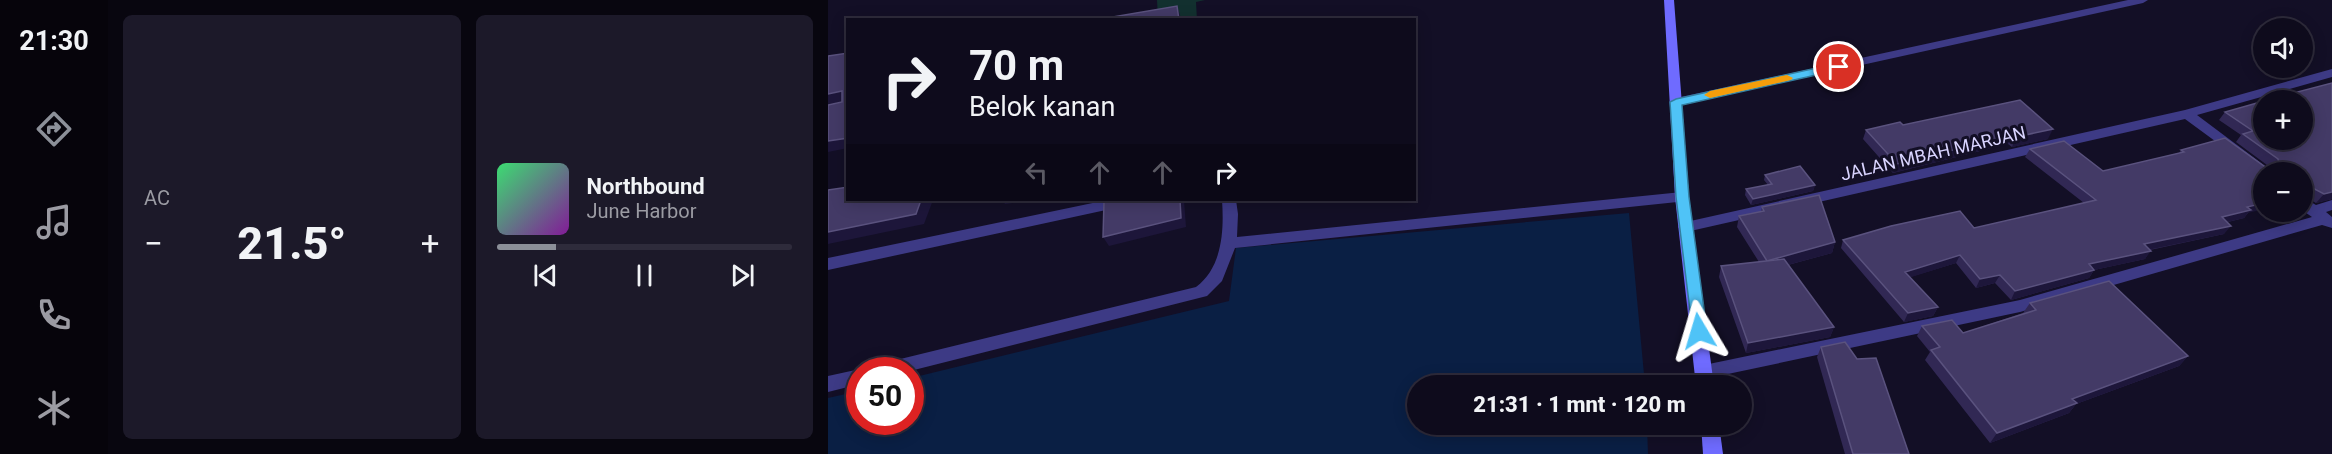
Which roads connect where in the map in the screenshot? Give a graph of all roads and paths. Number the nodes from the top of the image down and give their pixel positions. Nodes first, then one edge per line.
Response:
1 (1669, 0) edge
2 (2143, 0) edge
3 (2332, 73) edge
4 (1676, 102) junction
5 (2187, 114) junction
6 (2253, 164) edge
7 (1682, 197) junction
8 (1124, 201) edge
9 (1229, 201) edge
10 (2321, 212) edge
11 (1686, 227) junction
12 (1229, 243) junction
13 (828, 264) edge
14 (924, 360) edge
15 (1704, 375) edge
16 (1722, 375) edge
17 (846, 380) edge
18 (828, 384) edge
19 (1711, 435) edge
20 (1713, 454) edge

1 - 4 main road
2 - 4 street
3 - 5 street, JALAN MBAH MARJAN
4 - 7 main road
5 - 6 street
5 - 11 street, JALAN MBAH MARJAN
7 - 11 main road
7 - 12 street
8 - 13 street
9 - 12 street
10 - 16 street
11 - 15 main road
12 - 14 street
17 - 18 street
19 - 20 main road

